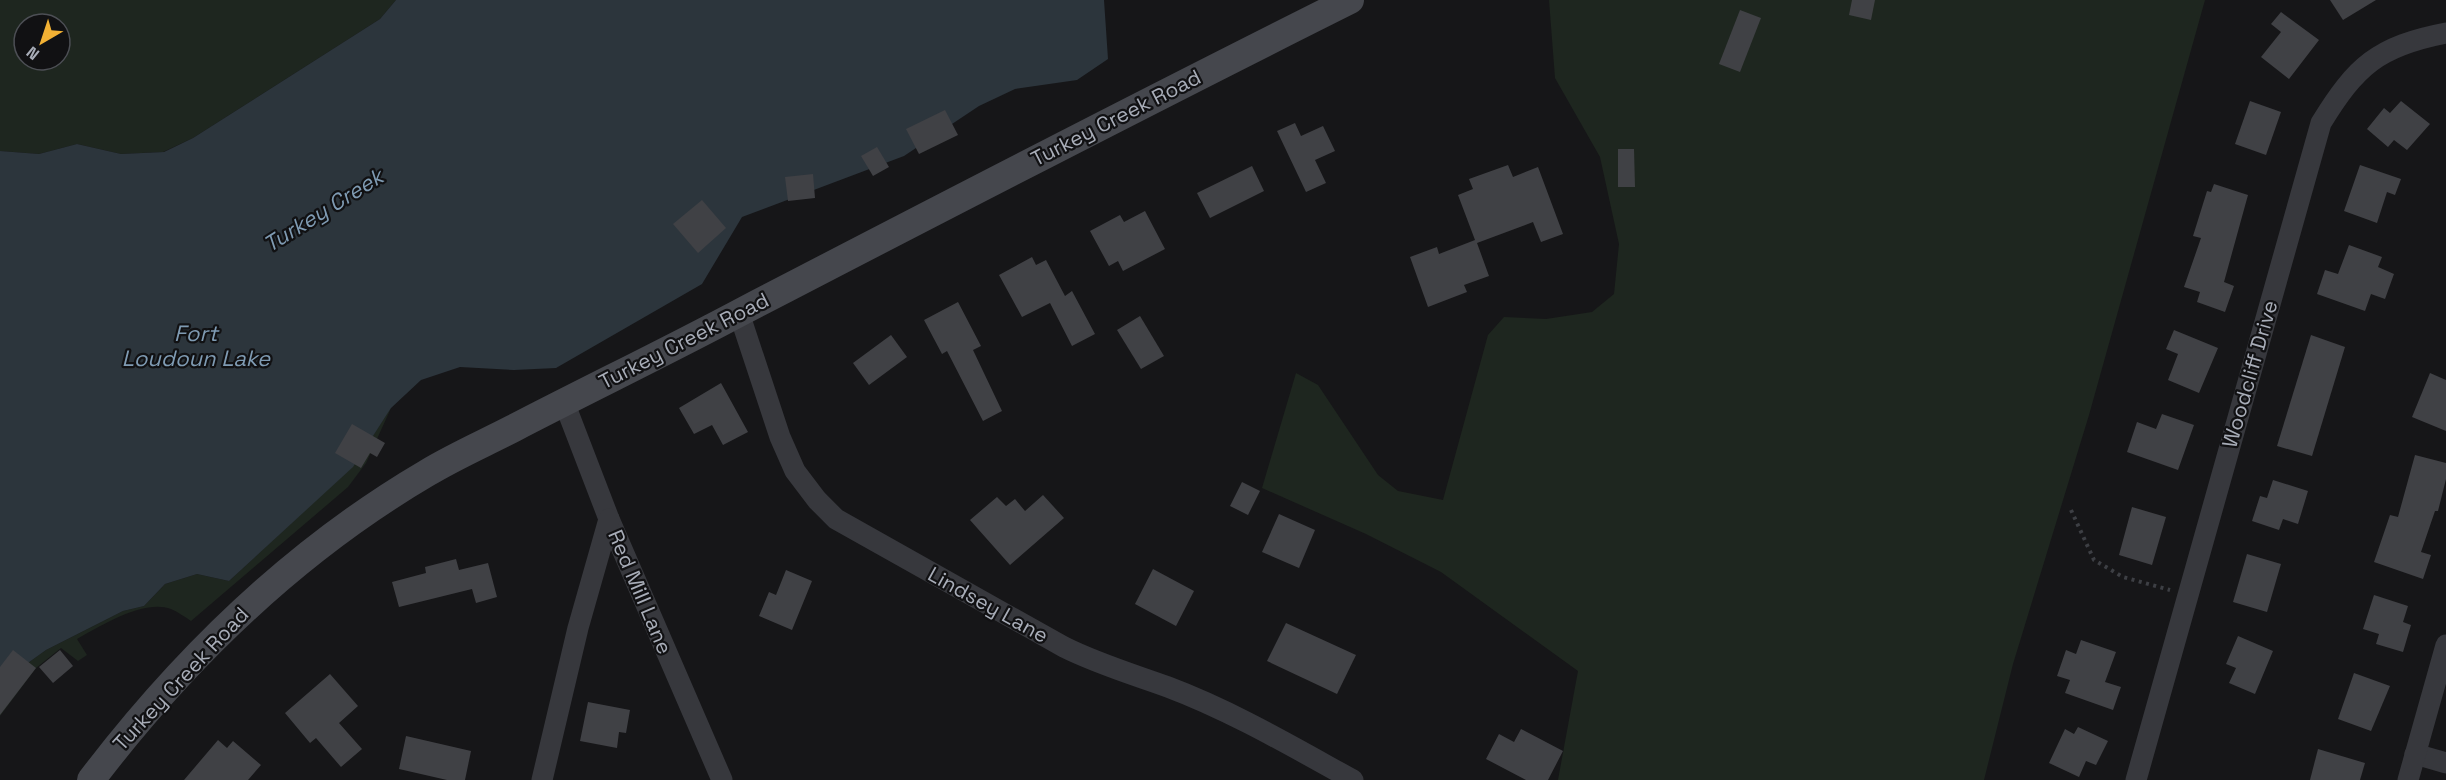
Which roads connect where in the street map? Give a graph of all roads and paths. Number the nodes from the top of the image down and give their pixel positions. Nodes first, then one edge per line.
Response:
1 (1350, 0) edge
2 (2446, 33) edge
3 (739, 314) junction
4 (564, 402) junction
5 (2071, 510) dead end
6 (609, 519) junction
7 (2188, 596) junction
8 (2446, 645) edge
9 (2415, 754) junction
10 (2446, 763) edge
11 (91, 780) edge
12 (542, 780) edge
13 (722, 780) edge
14 (1353, 780) edge
15 (2136, 780) edge
16 (2408, 780) edge

1 - 3 street, Turkey Creek Road
2 - 7 street, Woodcliff Drive
3 - 4 street, Turkey Creek Road
3 - 14 street, Lindsey Lane
4 - 6 street, Red Mill Lane
4 - 11 street, Turkey Creek Road
5 - 7 path
6 - 12 street
6 - 13 street, Red Mill Lane
7 - 15 street, Woodcliff Drive
8 - 9 street
9 - 10 street
9 - 16 street

